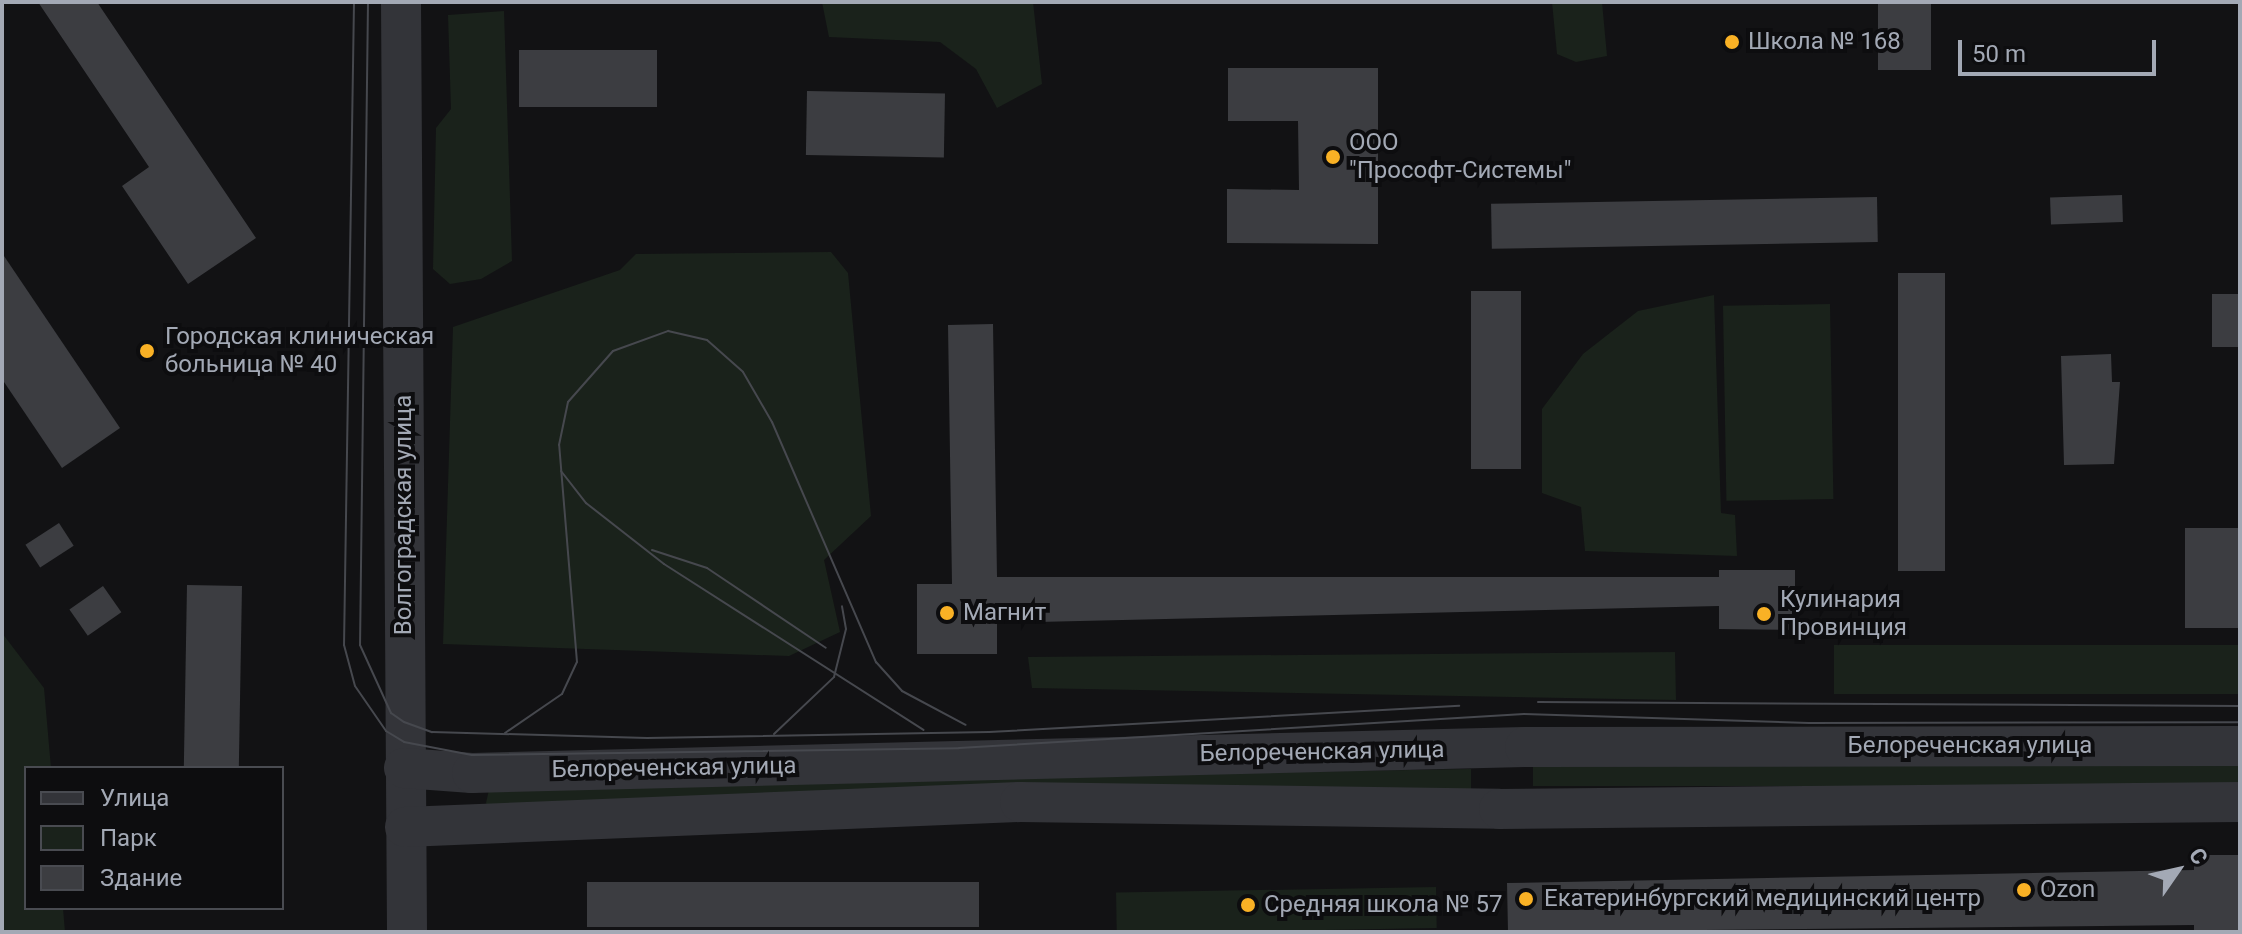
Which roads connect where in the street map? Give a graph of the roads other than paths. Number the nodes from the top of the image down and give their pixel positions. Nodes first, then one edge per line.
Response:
1 (401, 2) edge
2 (2240, 746) edge
3 (404, 768) junction
4 (2240, 802) edge
5 (405, 827) junction
6 (407, 932) edge

1 - 3 street, Волгоградская улица
2 - 3 street, Белореченская улица
3 - 5 street, Волгоградская улица
4 - 5 street, Белореченская улица
5 - 6 street, Волгоградская улица

